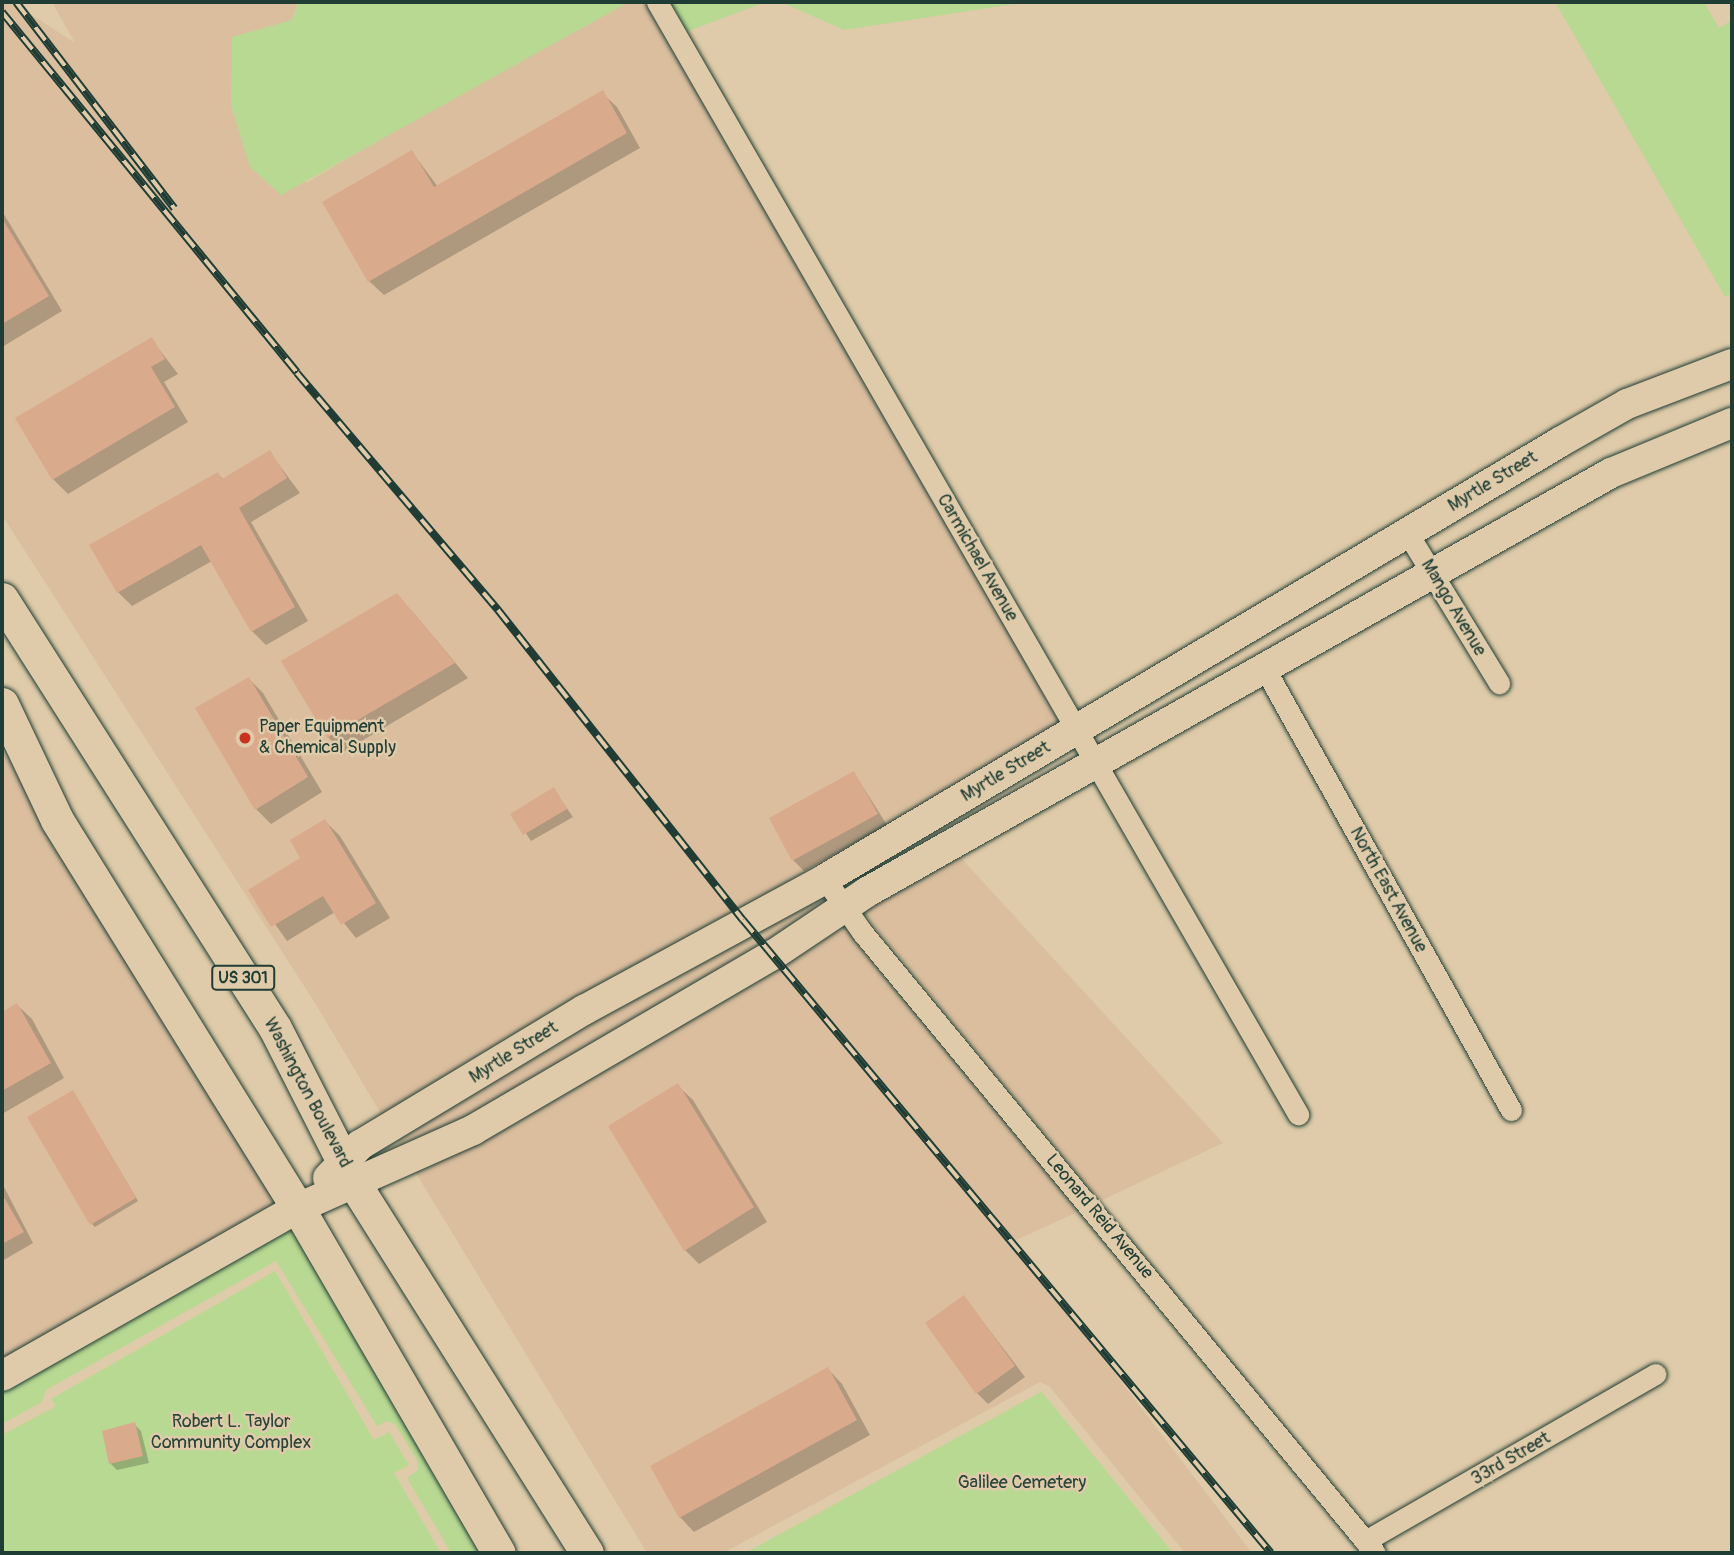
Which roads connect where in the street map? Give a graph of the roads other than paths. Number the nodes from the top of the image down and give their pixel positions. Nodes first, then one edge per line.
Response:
1 (657, 2) edge
2 (1732, 364) edge
3 (1732, 423) edge
4 (1408, 534) junction
5 (1434, 576) junction
6 (2, 599) edge
7 (1265, 669) junction
8 (1499, 683) dead end
9 (2, 704) edge
10 (1077, 729) junction
11 (1097, 764) junction
12 (825, 879) junction
13 (847, 906) junction
14 (1511, 1110) dead end
15 (1298, 1114) dead end
16 (349, 1173) junction
17 (298, 1208) junction
18 (1656, 1374) dead end
19 (2, 1376) edge
20 (1370, 1547) edge
21 (499, 1553) edge
22 (587, 1553) edge

1 - 10 street, Carmichael Avenue
2 - 4 street, Myrtle Street
3 - 5 street, Myrtle Street
4 - 5 street, Mango Avenue
4 - 10 street, Myrtle Street
5 - 7 street, Myrtle Street
5 - 8 street, Mango Avenue
6 - 16 main road, Washington Boulevard / US 301
7 - 11 street, Myrtle Street
7 - 14 street, North East Avenue
9 - 17 main road
10 - 11 street, Carmichael Avenue
10 - 12 street, Myrtle Street
11 - 13 street, Myrtle Street
11 - 15 street, Carmichael Avenue
12 - 13 street, Leonard Reid Avenue
12 - 16 street, Myrtle Street
13 - 16 street, Myrtle Street
13 - 20 street, Leonard Reid Avenue
16 - 17 street, Myrtle Street
16 - 22 main road, Washington Boulevard / US 301
17 - 19 street, Myrtle Street
17 - 21 main road
18 - 20 street, 33rd Street

